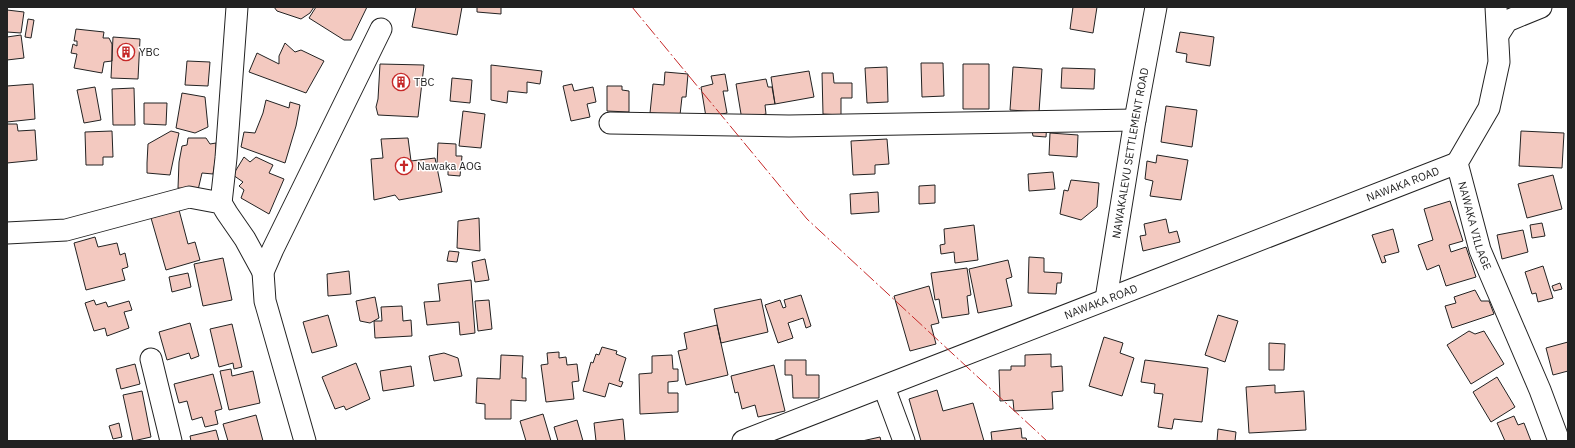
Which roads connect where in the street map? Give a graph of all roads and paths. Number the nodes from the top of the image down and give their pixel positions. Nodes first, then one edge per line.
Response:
1 (237, 7) edge
2 (1156, 7) edge
3 (1496, 7) edge
4 (1541, 7) edge
5 (381, 30) dead end
6 (1498, 35) junction
7 (1135, 120) junction
8 (610, 123) dead end
9 (1457, 162) junction
10 (221, 203) junction
11 (7, 233) edge
12 (263, 272) junction
13 (1106, 299) junction
14 (151, 359) dead end
15 (884, 387) junction
16 (171, 441) edge
17 (306, 441) edge
18 (743, 441) edge
19 (904, 441) edge
20 (1559, 441) edge

1 - 10 street
2 - 7 street, NAWAKALEVU SETTLEMENT ROAD
3 - 6 street
4 - 6 street
5 - 12 street
6 - 9 street
7 - 8 street
7 - 13 street, NAWAKALEVU SETTLEMENT ROAD
9 - 13 street, NAWAKA ROAD
9 - 20 street, NAWAKA VILLAGE
10 - 11 street
10 - 12 street
12 - 17 street
13 - 15 street, NAWAKA ROAD
14 - 16 street
15 - 18 street, NAWAKA ROAD
15 - 19 street

